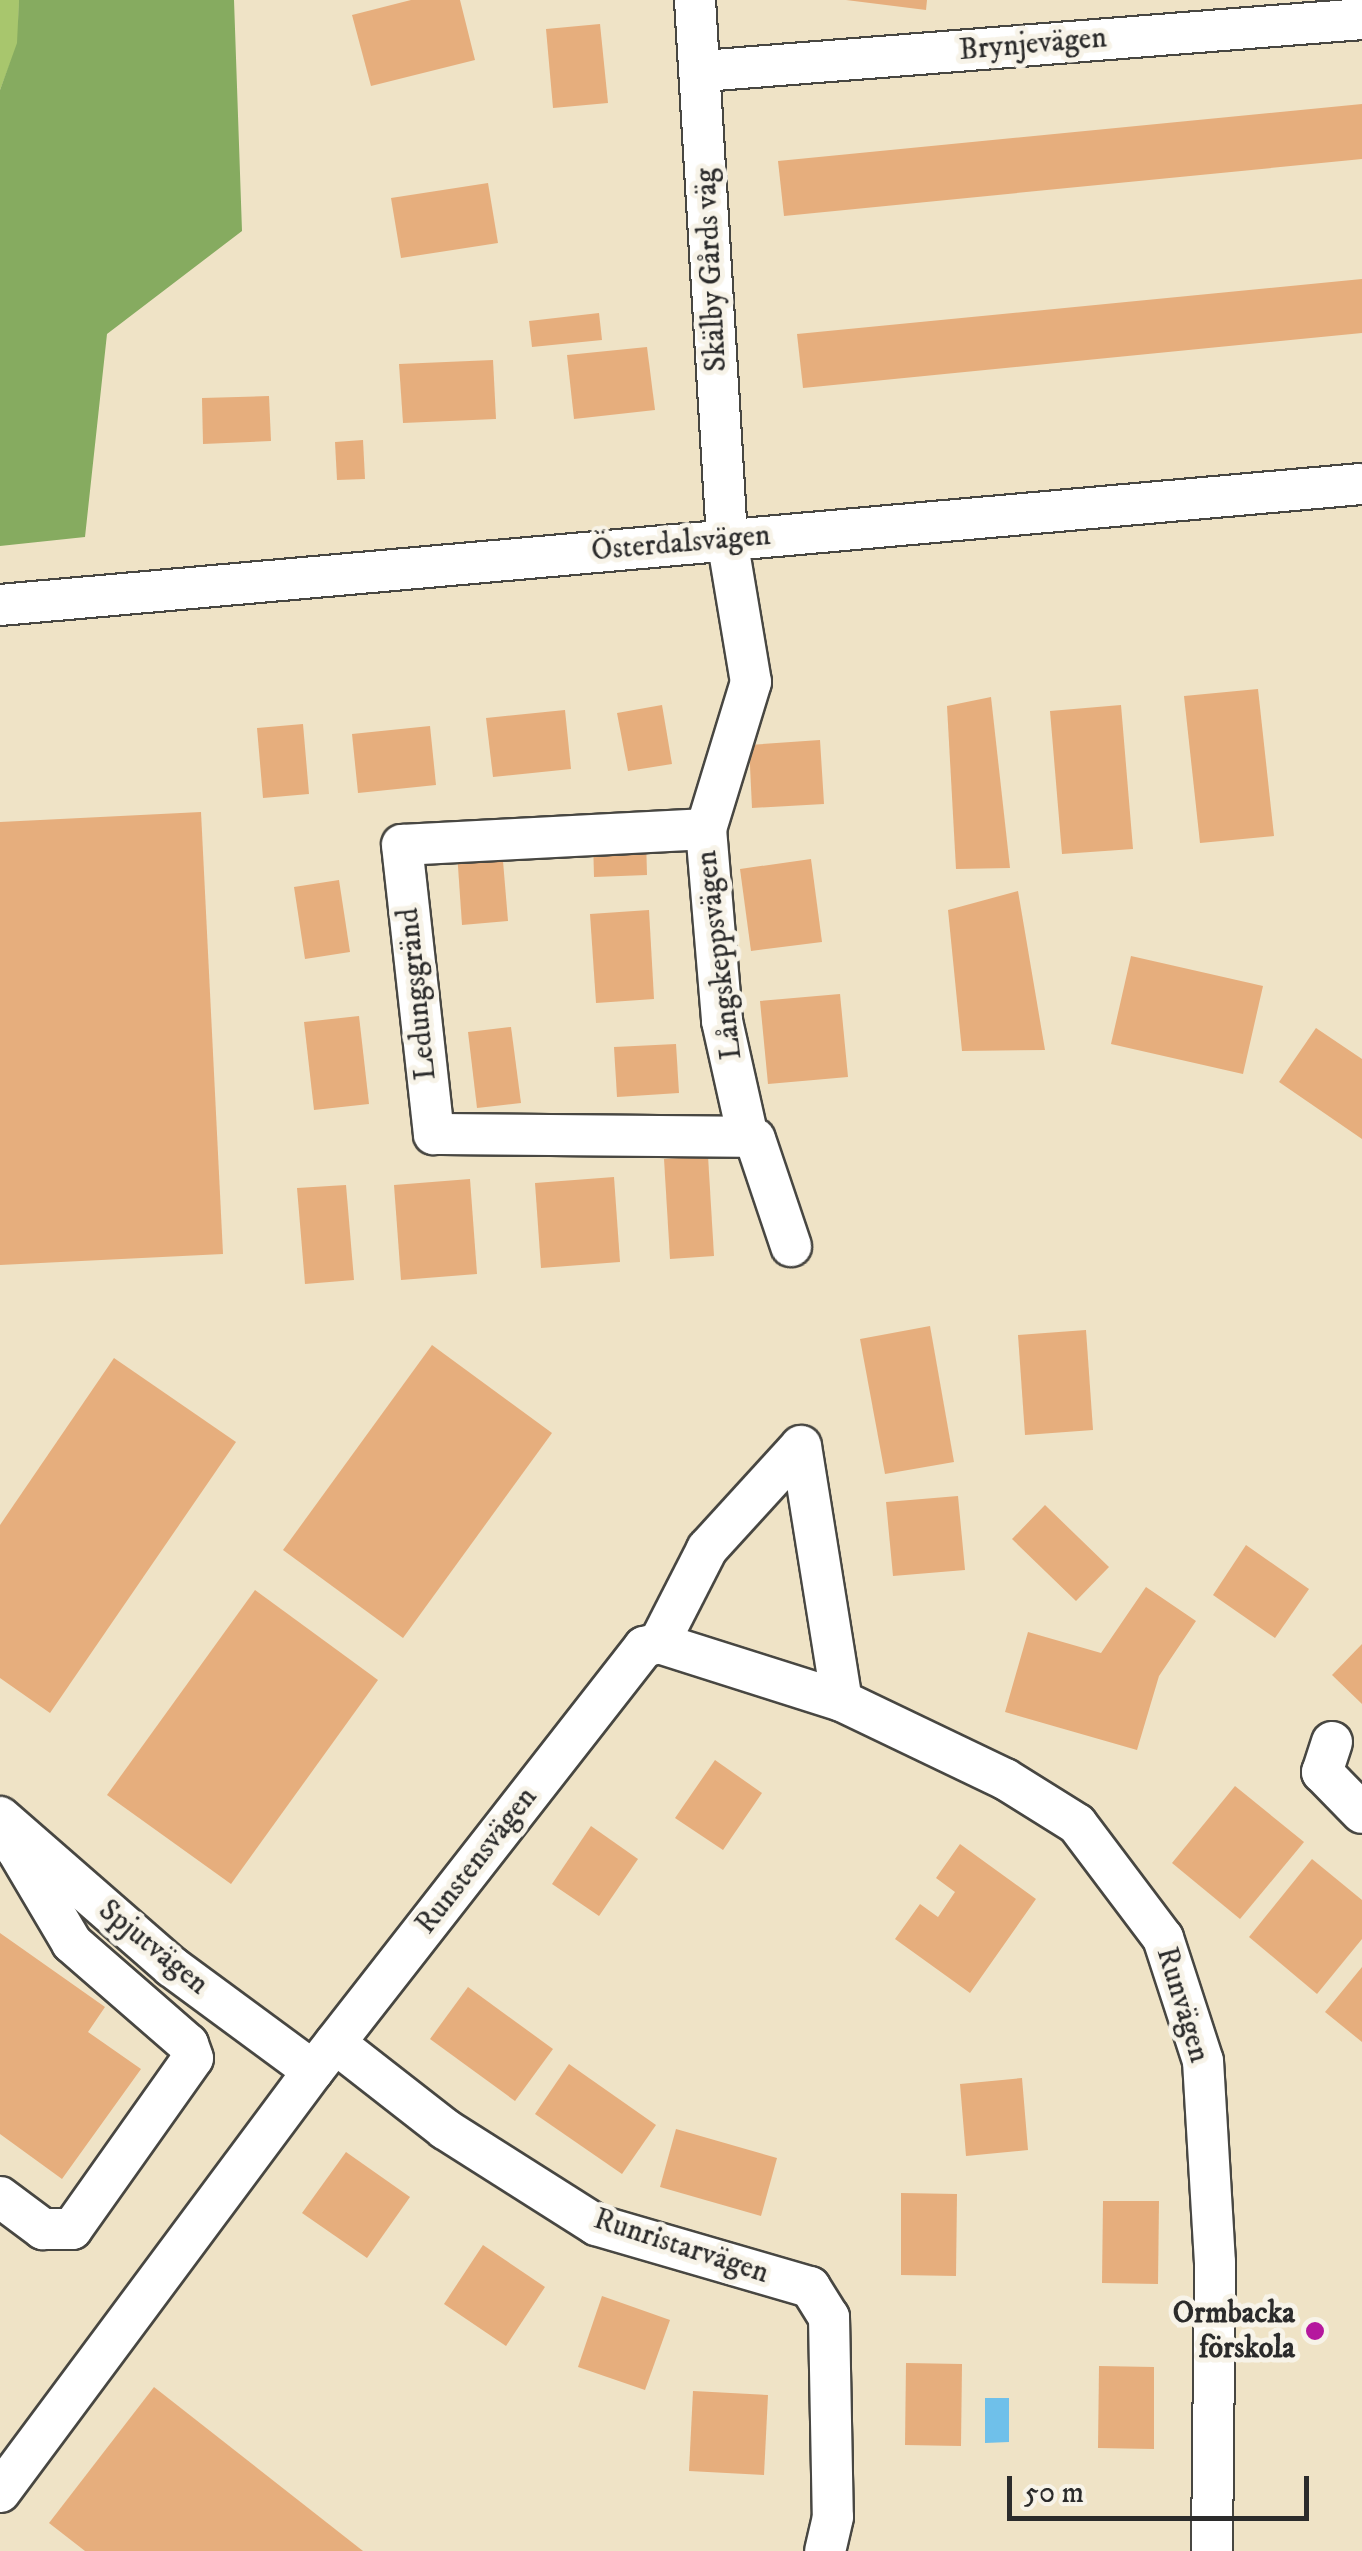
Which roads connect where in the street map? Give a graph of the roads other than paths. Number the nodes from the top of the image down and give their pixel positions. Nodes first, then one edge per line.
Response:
1 (694, 0) edge
2 (1362, 19) edge
3 (703, 71) junction
4 (1362, 484) edge
5 (728, 540) junction
6 (0, 605) edge
7 (706, 829) junction
8 (748, 1137) junction
9 (791, 1246) dead end
10 (659, 1643) junction
11 (842, 1701) junction
12 (1332, 1742) dead end
13 (1362, 1814) edge
14 (10, 1828) edge
15 (324, 2057) junction
16 (0, 2197) edge
17 (0, 2492) edge
18 (824, 2551) edge
19 (1212, 2551) edge

1 - 3 street, Skälby Gårds väg
2 - 3 street, Brynjevägen
3 - 5 street, Skälby Gårds väg
4 - 5 street, Österdalsvägen
5 - 6 street, Österdalsvägen
5 - 7 street, Långskeppsvägen
7 - 8 street, Långskeppsvägen
7 - 8 street, Ledungsgränd
8 - 9 street, Långskeppsvägen
10 - 11 street, Runvägen
10 - 11 street, Runstensvägen
10 - 15 street, Runstensvägen
11 - 19 street, Runvägen
12 - 13 street
14 - 15 street, Spjutvägen
14 - 16 street
15 - 17 street, Runstensvägen
15 - 18 street, Runristarvägen

